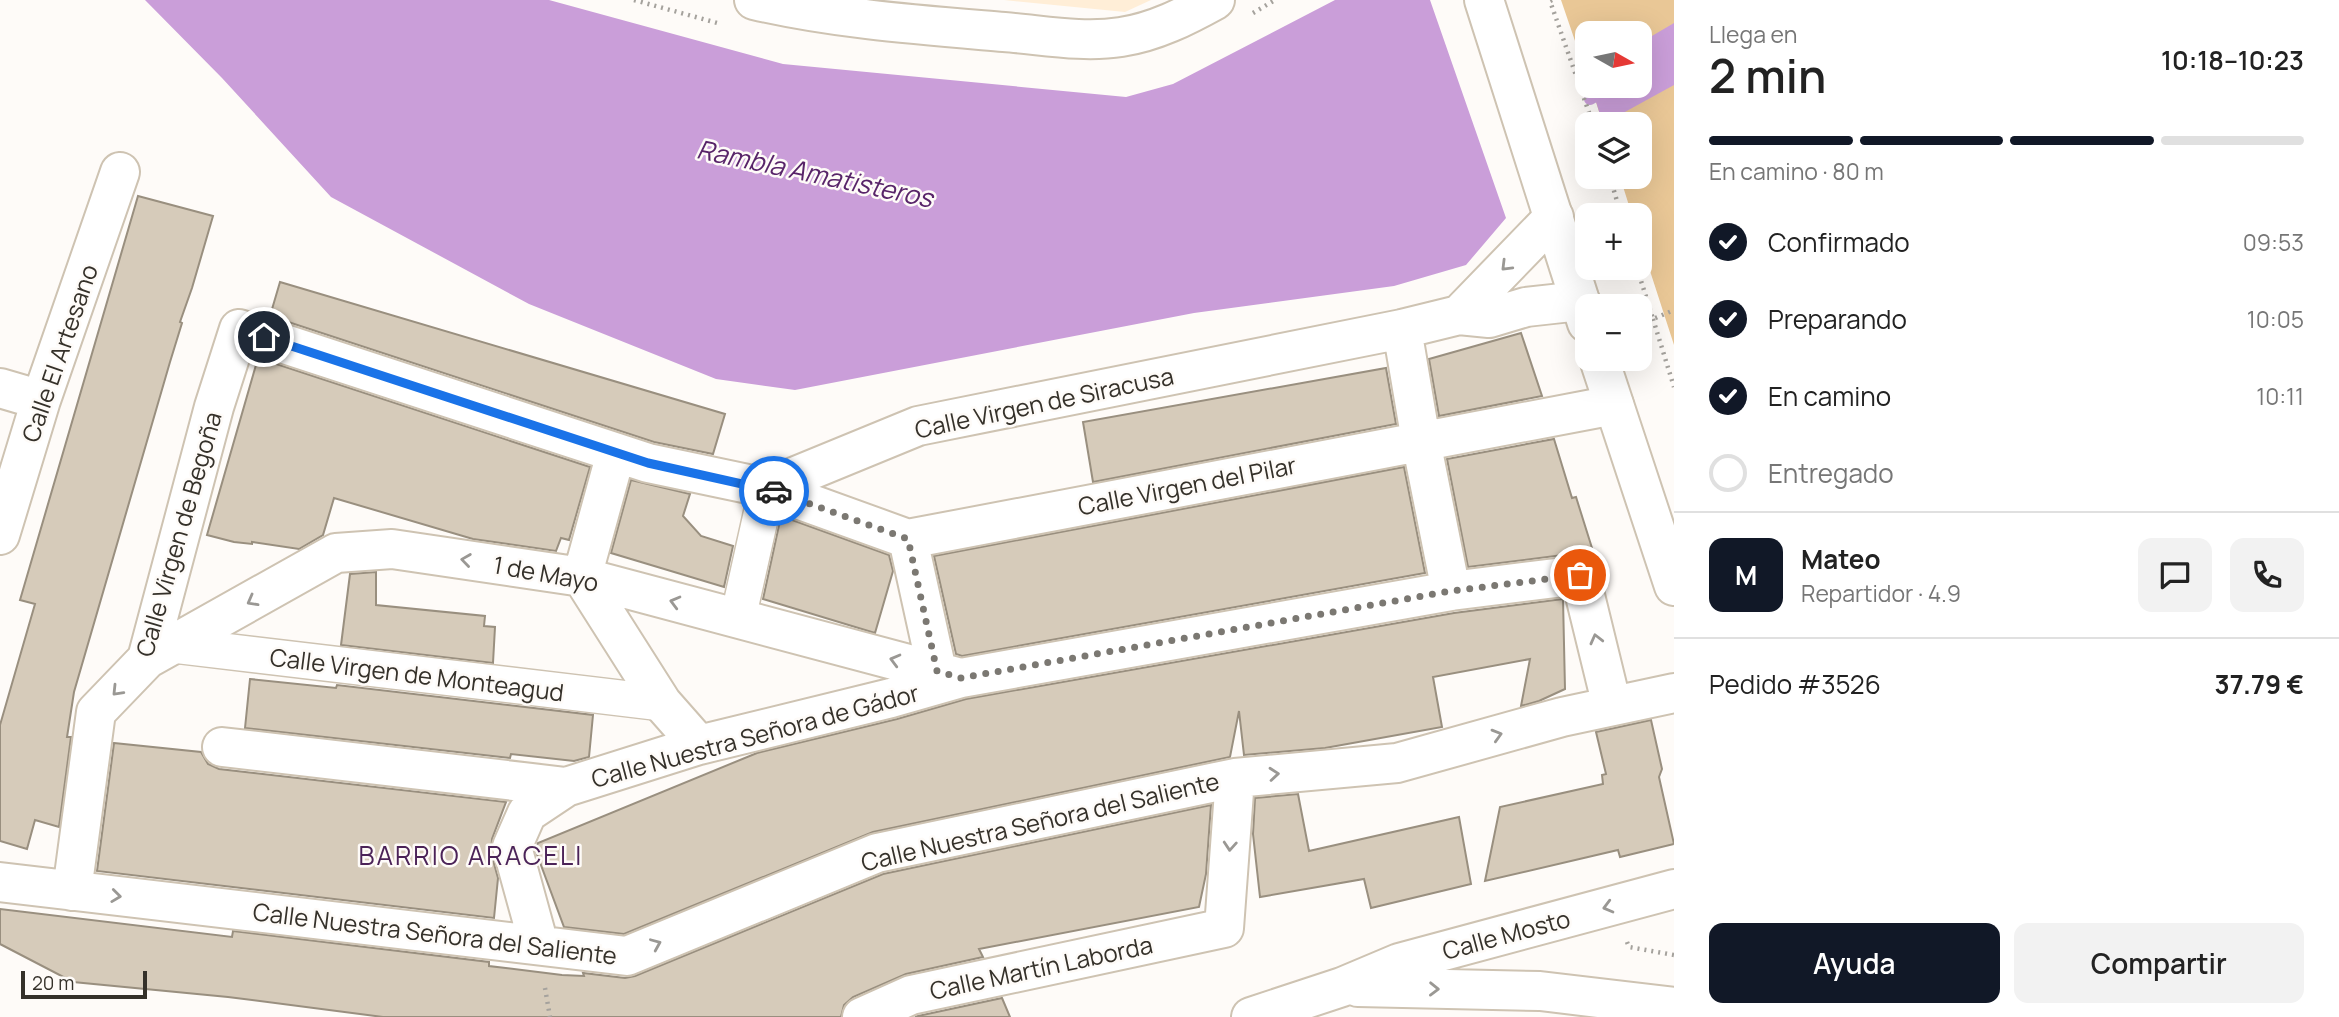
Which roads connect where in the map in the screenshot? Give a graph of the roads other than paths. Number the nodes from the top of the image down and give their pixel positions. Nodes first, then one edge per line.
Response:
1 (754, 0) edge
2 (1216, 0) edge
3 (1484, 0) edge
4 (120, 172) dead end
5 (1554, 217) junction
6 (1578, 294) edge
7 (1575, 311) edge
8 (1459, 315) junction
9 (1402, 329) junction
10 (1603, 371) edge
11 (0, 388) edge
12 (41, 400) junction
13 (1614, 405) junction
14 (1421, 441) junction
15 (616, 453) junction
16 (767, 488) junction
17 (0, 535) edge
18 (908, 539) junction
19 (1672, 575) edge
20 (582, 577) junction
21 (1451, 591) junction
22 (738, 618) junction
23 (160, 652) junction
24 (949, 674) junction
25 (1674, 693) edge
26 (662, 703) junction
27 (1612, 706) junction
28 (699, 745) junction
29 (222, 747) dead end
30 (1235, 778) junction
31 (566, 787) junction
32 (0, 882) edge
33 (1674, 889) edge
34 (72, 891) junction
35 (539, 946) junction
36 (1342, 987) junction
37 (1674, 1007) edge
38 (862, 1017) edge
39 (1251, 1017) edge

1 - 2 street
3 - 5 street
4 - 12 street, Calle El Artesano
5 - 6 street
5 -> 8 street
7 - 8 street, Calle Virgen de Siracusa
8 - 9 street, Calle Virgen de Siracusa
9 - 14 street
9 - 16 street, Calle Virgen de Siracusa
10 - 13 street
11 - 12 street
12 - 17 street, Calle El Artesano
13 - 14 street, Calle Virgen del Pilar
13 - 19 street
14 - 18 street, Calle Virgen del Pilar
14 - 21 street
15 - 16 street
15 - 20 street
15 - 23 street, Calle Virgen de Begoña
16 - 18 street
16 - 22 street
18 - 24 street
22 -> 20 street, 1 de Mayo
20 -> 23 street, 1 de Mayo
20 - 26 street
21 - 24 street, Calle Nuestra Señora de Gádor
27 -> 21 street, Calle Nuestra Señora de Gádor
24 -> 22 street, 1 de Mayo
23 - 26 street, Calle Virgen de Monteagud
23 -> 34 street, Calle Virgen de Begoña
24 - 28 street, Calle Nuestra Señora de Gádor
25 - 27 street, Calle Nuestra Señora del Saliente
26 - 28 street
30 -> 27 street, Calle Nuestra Señora del Saliente
28 - 31 street, Calle Nuestra Señora de Gádor
29 - 31 street
35 -> 30 street, Calle Nuestra Señora del Saliente
30 -> 38 street, Calle Martín Laborda
31 - 35 street, Calle Nuestra Señora de Gádor
32 - 34 street, Calle Nuestra Señora del Saliente
33 -> 36 street, Calle Mosto
34 -> 35 street, Calle Nuestra Señora del Saliente
36 -> 37 street, Calle Mosto
36 - 39 street, Calle Mosto

